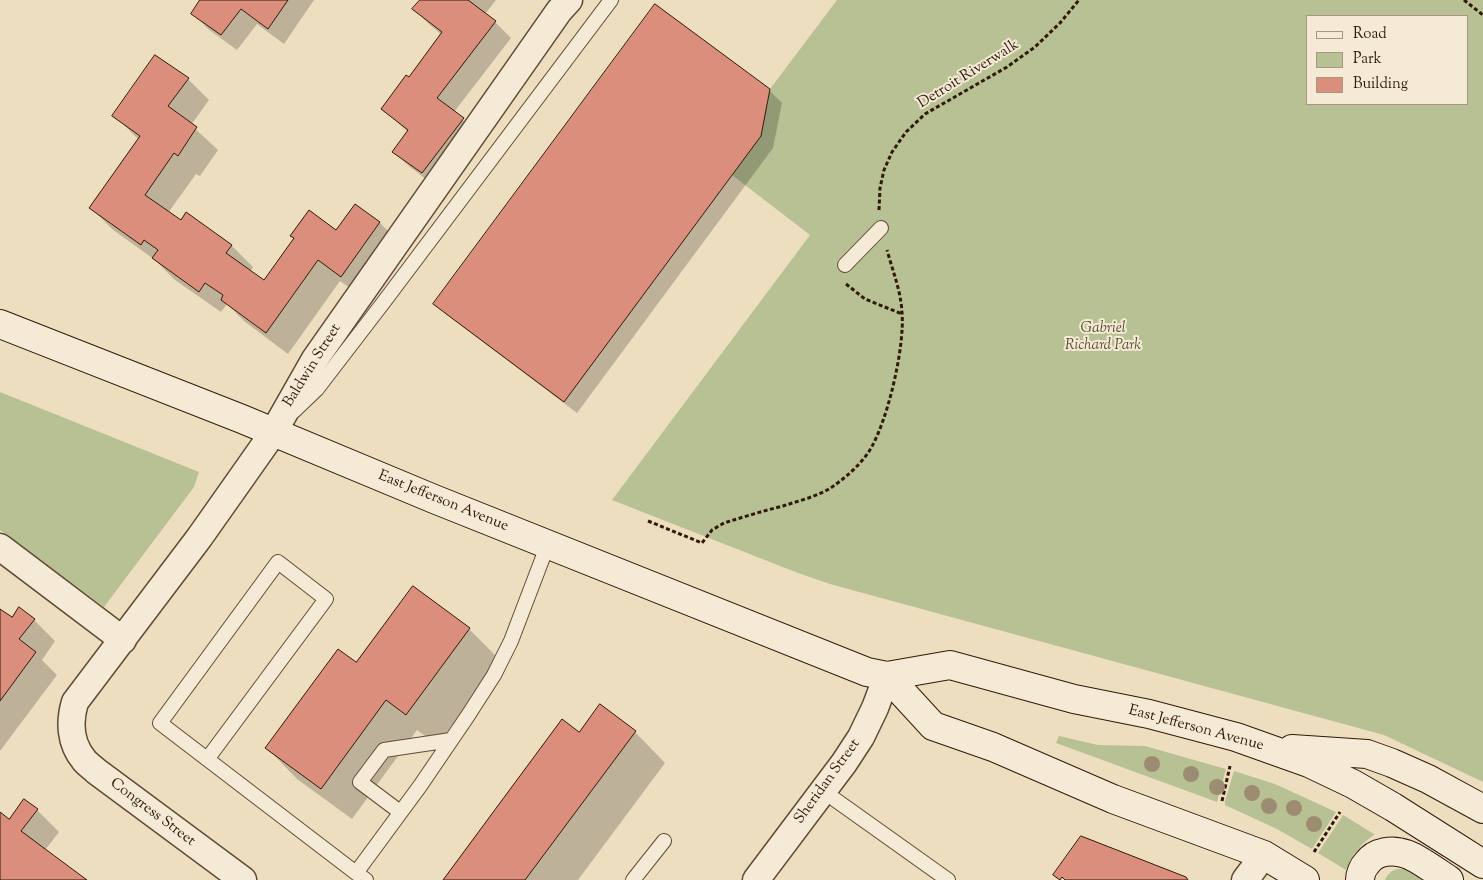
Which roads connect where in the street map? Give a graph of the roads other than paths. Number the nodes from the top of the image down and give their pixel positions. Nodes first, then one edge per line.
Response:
1 (569, 0) edge
2 (611, 0) edge
3 (881, 228) road end
4 (846, 265) dead end
5 (0, 324) edge
6 (273, 432) junction
7 (548, 544) junction
8 (0, 547) edge
9 (123, 640) junction
10 (886, 676) junction
11 (73, 736) joint
12 (451, 740) junction
13 (1265, 747) junction
14 (208, 758) junction
15 (823, 791) junction
16 (1483, 809) edge
17 (400, 812) junction
18 (664, 840) dead end
19 (1264, 854) junction
20 (1483, 864) edge
21 (361, 876) edge
22 (242, 880) edge
23 (633, 880) edge
24 (756, 880) edge
25 (948, 880) edge
26 (1245, 880) edge
27 (1305, 880) edge
28 (1360, 880) edge
29 (1449, 880) edge

1 - 6 street, Baldwin Street
2 - 6 lane
3 - 4 lane
5 - 6 main road, East Jefferson Avenue
6 - 7 main road, East Jefferson Avenue
6 - 9 street, Baldwin Street
7 - 10 main road, East Jefferson Avenue
7 - 12 lane
8 - 9 street
9 - 11 street, Baldwin Street
10 - 13 main road, East Jefferson Avenue
10 - 15 street, Sheridan Street
10 - 19 main road
11 - 22 street, Congress Street
12 - 17 lane
12 - 17 lane
13 - 16 main road
13 - 20 main road, East Jefferson Avenue
14 - 14 lane
14 - 21 lane
15 - 24 street, Sheridan Street
15 - 25 lane
17 - 21 lane
18 - 23 lane
19 - 26 street
19 - 27 main road
28 - 29 main road

